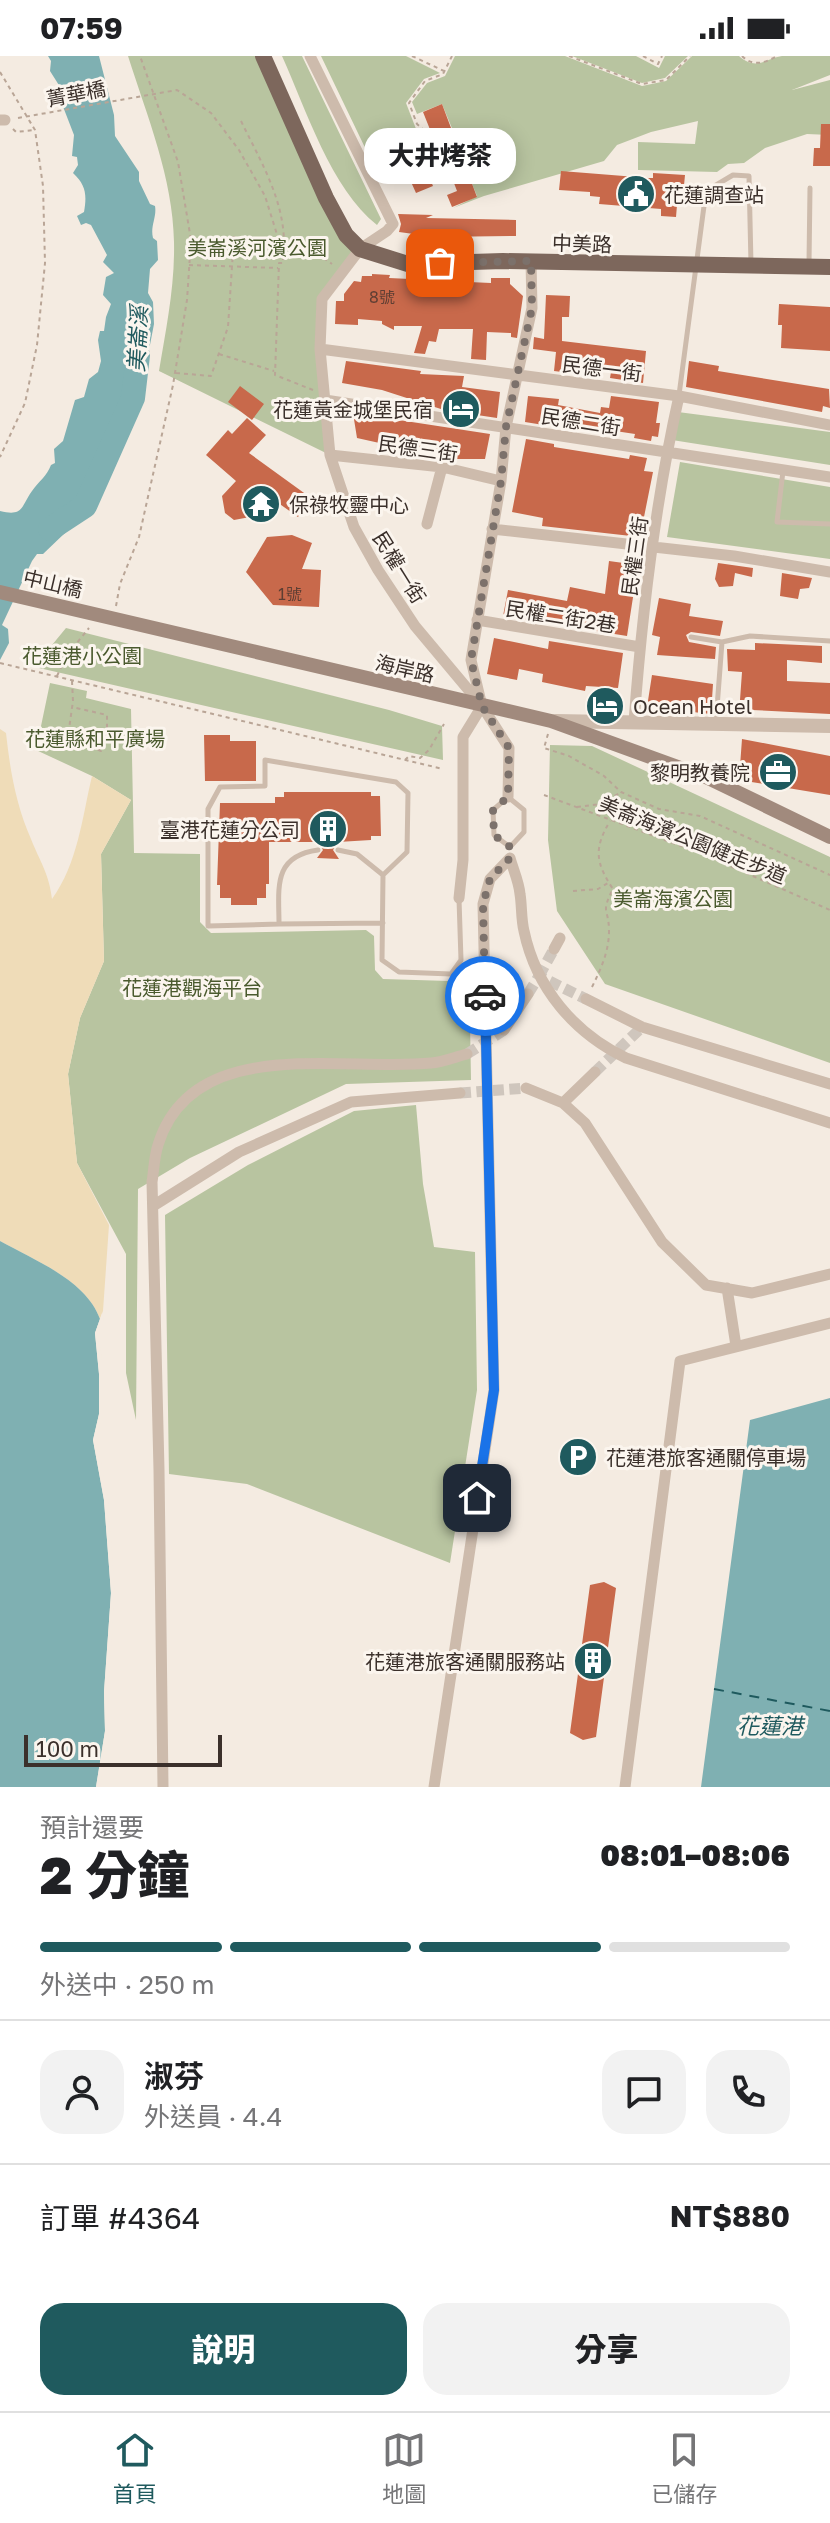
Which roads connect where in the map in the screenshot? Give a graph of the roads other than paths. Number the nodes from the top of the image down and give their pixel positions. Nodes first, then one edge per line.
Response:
1 (263, 56) edge
2 (310, 56) edge
3 (810, 188) dead end
4 (360, 249) junction
5 (531, 261) junction
6 (698, 265) junction
7 (751, 266) junction
8 (809, 267) junction
9 (830, 267) edge
10 (320, 349) junction
11 (519, 376) junction
12 (679, 396) junction
13 (325, 398) junction
14 (830, 425) edge
15 (506, 427) junction
16 (666, 453) junction
17 (330, 455) junction
18 (442, 467) junction
19 (784, 470) junction
20 (830, 477) edge
21 (501, 481) junction
22 (427, 524) dead end
23 (830, 524) edge
24 (492, 529) junction
25 (653, 545) junction
26 (830, 572) edge
27 (0, 592) edge
28 (98, 614) joint
29 (477, 620) junction
30 (691, 637) dead end
31 (830, 641) edge
32 (722, 642) junction
33 (640, 647) junction
34 (482, 706) junction
35 (551, 721) junction
36 (634, 722) junction
37 (715, 725) junction
38 (830, 726) edge
39 (508, 797) junction
40 (830, 837) edge
41 (318, 850) dead end
42 (338, 850) dead end
43 (510, 852) junction
44 (383, 875) junction
45 (459, 898) joint
46 (383, 923) junction
47 (279, 924) junction
48 (528, 994) tunnel mouth
49 (586, 999) tunnel mouth
50 (504, 1030) tunnel mouth
51 (467, 1054) tunnel mouth
52 (595, 1072) tunnel mouth
53 (830, 1084) edge
54 (526, 1088) tunnel mouth
55 (460, 1093) tunnel mouth
56 (563, 1103) junction
57 (830, 1123) edge
58 (153, 1206) junction
59 (830, 1274) edge
60 (727, 1288) junction
61 (830, 1323) edge
62 (736, 1346) junction
63 (163, 1787) edge
64 (434, 1787) edge
65 (625, 1787) edge

1 - 4 main road
2 - 4 street, 民權一街
3 - 8 lane
4 - 5 main road, 中美路
4 - 10 street, 民權一街
5 - 6 main road, 中美路
5 - 11 street
6 - 7 main road, 中美路
6 - 7 lane
6 - 12 lane
7 - 8 main road, 中美路
8 - 9 main road, 中美路
10 - 11 street, 民德一街
10 - 13 street, 民權一街
11 - 12 street, 民德一街
11 - 15 street
12 - 14 street, 民德一街
12 - 16 street, 民權三街
13 - 15 street, 民德二街
13 - 17 street, 民權一街
15 - 16 street, 民德二街
15 - 21 street
16 - 19 street, 民德二街
16 - 25 street, 民權三街
17 - 18 street, 民德三街
17 - 34 street, 民權一街
18 - 21 street, 民德三街
18 - 22 street
19 - 20 street, 民德二街
19 - 23 lane
21 - 24 street
24 - 25 street
24 - 29 street
25 - 26 street
25 - 33 street, 民權三街
27 - 28 main road, 中山橋
28 - 34 main road, 海岸路
29 - 33 street, 民權二街2巷
29 - 34 street
30 - 32 lane
31 - 32 lane
32 - 37 lane
33 - 36 street, 民權三街
34 - 35 main road, 海岸路
34 - 39 street
34 - 45 street
35 - 36 street
35 - 40 main road, 海岸路
36 - 37 street
37 - 38 street
39 - 43 lane
39 - 43 lane
41 - 47 lane
42 - 44 lane
43 - 57 street
43 - 64 street
44 - 46 lane
44 - 47 lane
45 - 46 lane
46 - 47 lane
48 - 50 street
49 - 53 street
51 - 58 street
52 - 56 street
54 - 56 street
55 - 58 street
56 - 60 street
58 - 63 street
59 - 60 street
60 - 62 street
61 - 62 street
62 - 65 street

